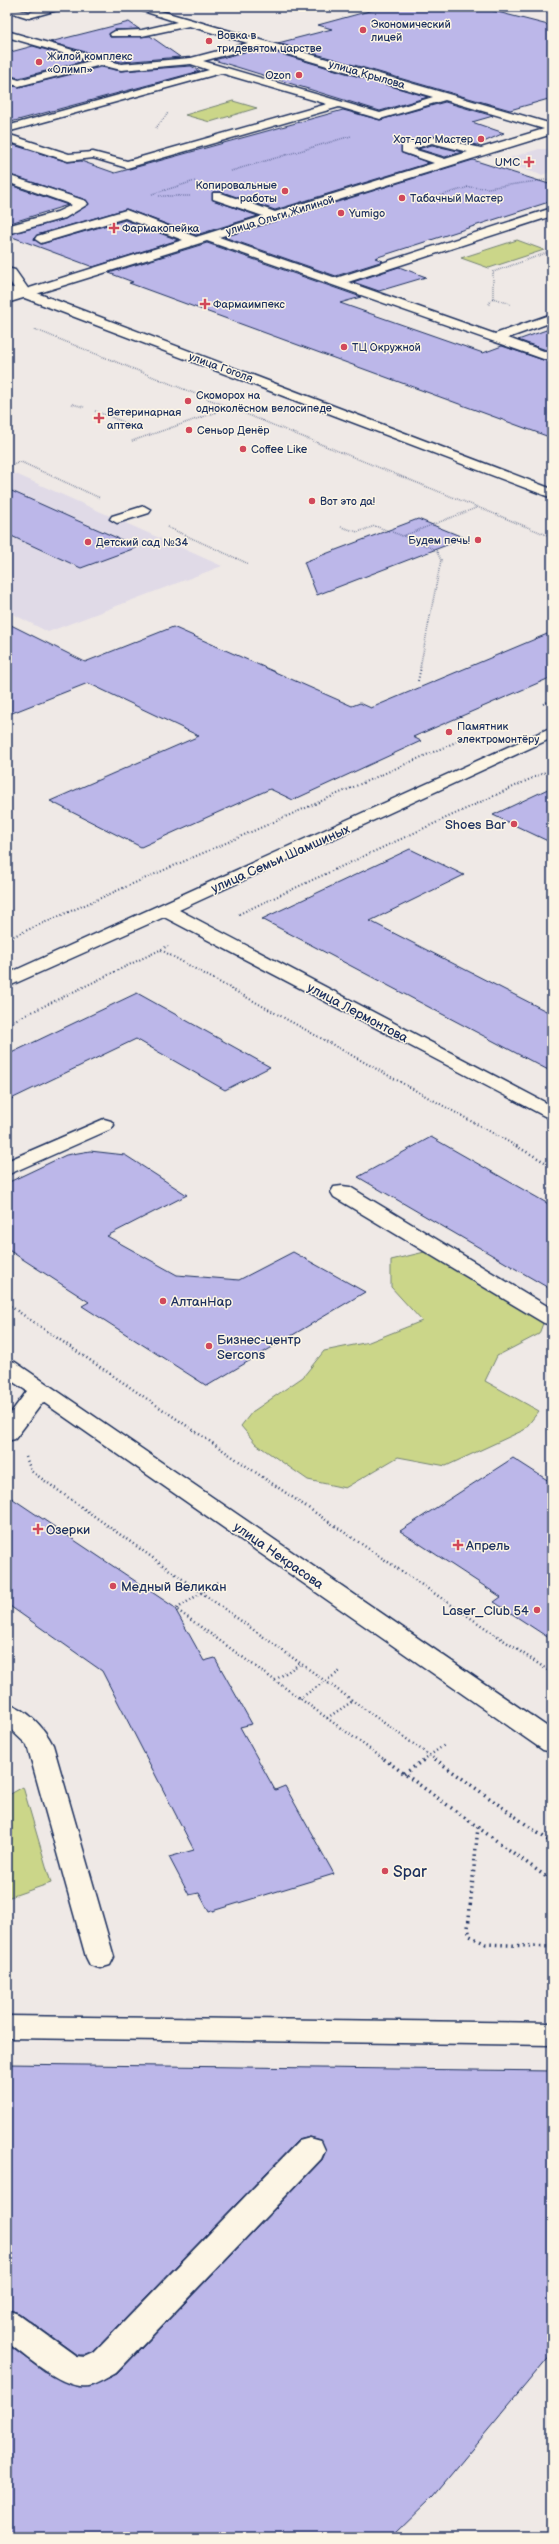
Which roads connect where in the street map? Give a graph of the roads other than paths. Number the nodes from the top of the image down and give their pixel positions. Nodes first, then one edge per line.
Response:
1 (63, 7) edge
2 (136, 7) edge
3 (7, 8) edge
4 (31, 22) junction
5 (192, 23) junction
6 (7, 34) edge
7 (115, 34) dead end
8 (37, 43) junction
9 (258, 43) junction
10 (190, 61) junction
11 (99, 62) junction
12 (220, 70) junction
13 (7, 79) edge
14 (445, 97) junction
15 (339, 104) junction
16 (7, 129) edge
17 (552, 129) edge
18 (7, 138) edge
19 (481, 152) junction
20 (446, 163) junction
21 (7, 178) edge
22 (217, 196) dead end
23 (552, 212) edge
24 (275, 216) junction
25 (7, 230) edge
26 (41, 239) dead end
27 (202, 239) junction
28 (7, 272) edge
29 (336, 282) junction
30 (7, 291) edge
31 (24, 294) junction
32 (7, 299) edge
33 (552, 318) edge
34 (496, 338) junction
35 (552, 358) edge
36 (552, 494) edge
37 (144, 510) dead end
38 (117, 519) dead end
39 (552, 732) edge
40 (164, 910) junction
41 (7, 981) edge
42 (552, 1114) edge
43 (104, 1125) dead end
44 (7, 1169) edge
45 (342, 1192) dead end
46 (552, 1318) edge
47 (7, 1367) edge
48 (40, 1390) junction
49 (15, 1441) edge
50 (7, 1712) edge
51 (552, 1743) edge
52 (100, 1958) dead end
53 (7, 2027) edge
54 (552, 2034) edge
55 (310, 2150) dead end
56 (7, 2324) edge

1 - 4 street
2 - 5 street, улица Крылова
3 - 4 street
4 - 8 street
5 - 7 street
5 - 9 street, улица Крылова
6 - 8 street
8 - 11 street
9 - 10 street
9 - 14 street, улица Крылова
10 - 11 street
10 - 12 street
11 - 13 street
12 - 15 street
12 - 16 street
14 - 15 street
14 - 17 street, улица Крылова
15 - 18 street
17 - 19 street, улица Ольги Жилиной
19 - 20 street, улица Ольги Жилиной
19 - 20 street
20 - 24 street, улица Ольги Жилиной
21 - 25 street
22 - 24 street
23 - 29 street
24 - 27 street, улица Ольги Жилиной
26 - 27 street
27 - 29 street
27 - 31 street, улица Ольги Жилиной
28 - 31 street
29 - 34 street
30 - 31 street, улица Гоголя
31 - 32 street, улица Ольги Жилиной
31 - 36 street, улица Гоголя
33 - 34 street
34 - 35 street
37 - 38 street
39 - 40 street, улица Семьи Шамшиных
40 - 41 street, улица Семьи Шамшиных
40 - 42 street, улица Лермонтова
43 - 44 street
45 - 46 street
47 - 48 street, улица Некрасова
48 - 49 street
48 - 51 street, улица Некрасова
50 - 52 street
53 - 54 street
55 - 56 street

